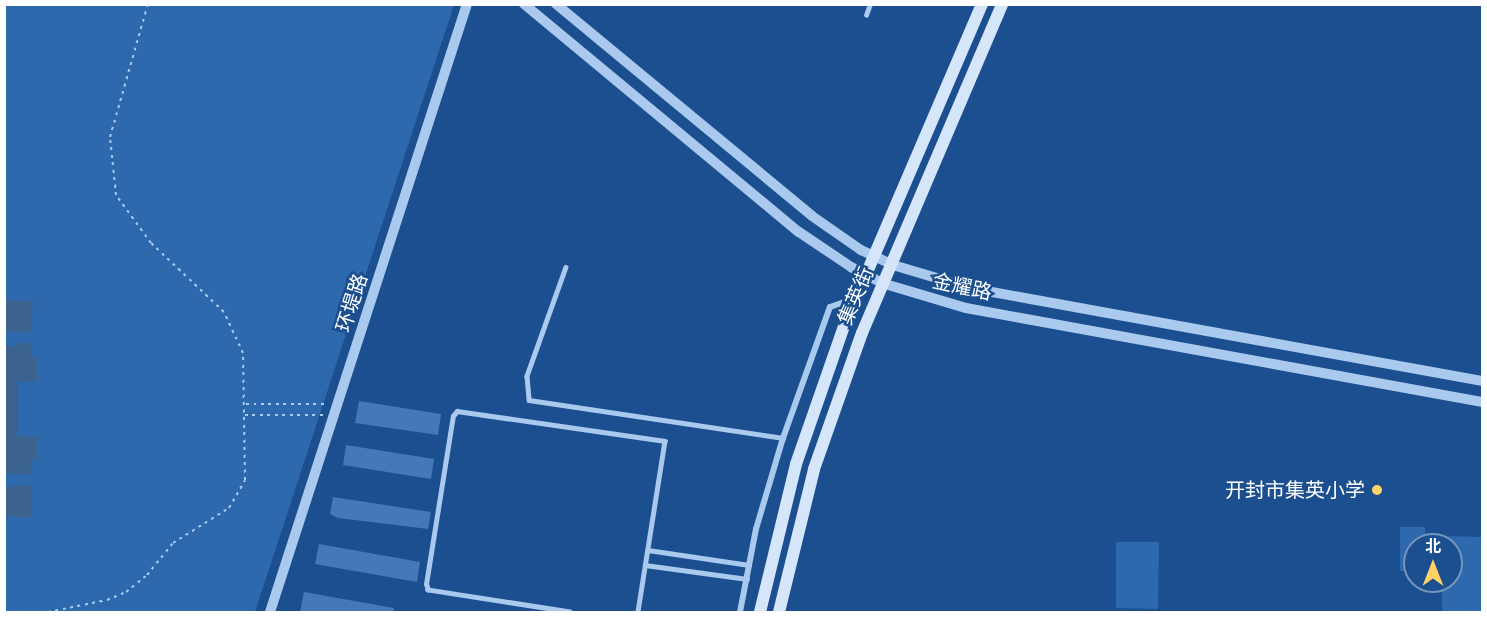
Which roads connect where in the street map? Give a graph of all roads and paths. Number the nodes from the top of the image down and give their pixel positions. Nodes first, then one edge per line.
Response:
1 (148, 4) edge
2 (467, 4) edge
3 (524, 4) edge
4 (556, 4) edge
5 (870, 4) edge
6 (981, 4) edge
7 (1002, 4) edge
8 (866, 15) dead end
9 (874, 256) junction
10 (891, 264) junction
11 (566, 267) dead end
12 (866, 275) junction
13 (883, 283) junction
14 (856, 297) junction
15 (1482, 381) edge
16 (1482, 402) edge
17 (245, 404) junction
18 (337, 409) junction
19 (246, 415) junction
20 (783, 438) junction
21 (648, 550) junction
22 (645, 565) junction
23 (749, 565) junction
24 (747, 579) junction
25 (48, 612) edge
26 (270, 612) edge
27 (570, 612) edge
28 (638, 612) edge
29 (740, 612) edge
30 (760, 612) edge
31 (779, 612) edge

1 - 17 path
2 - 18 street, 环堤路
3 - 12 street, 金耀路
4 - 9 street, 金耀路
5 - 8 lane
6 - 9 main road, 集英街
7 - 10 main road, 集英街
9 - 10 street, 金耀路
9 - 12 main road, 集英街
10 - 13 main road, 集英街
10 - 15 street, 金耀路
11 - 20 lane
12 - 13 street, 金耀路
12 - 14 main road, 集英街
13 - 16 street, 金耀路
13 - 31 main road, 集英街
14 - 20 street
14 - 30 main road, 集英街
17 - 18 path
17 - 19 path
18 - 19 path
18 - 26 street, 环堤路
19 - 25 path
20 - 23 street
21 - 22 lane
21 - 23 lane
21 - 27 lane
22 - 24 lane
22 - 28 lane
23 - 24 street
24 - 29 street

